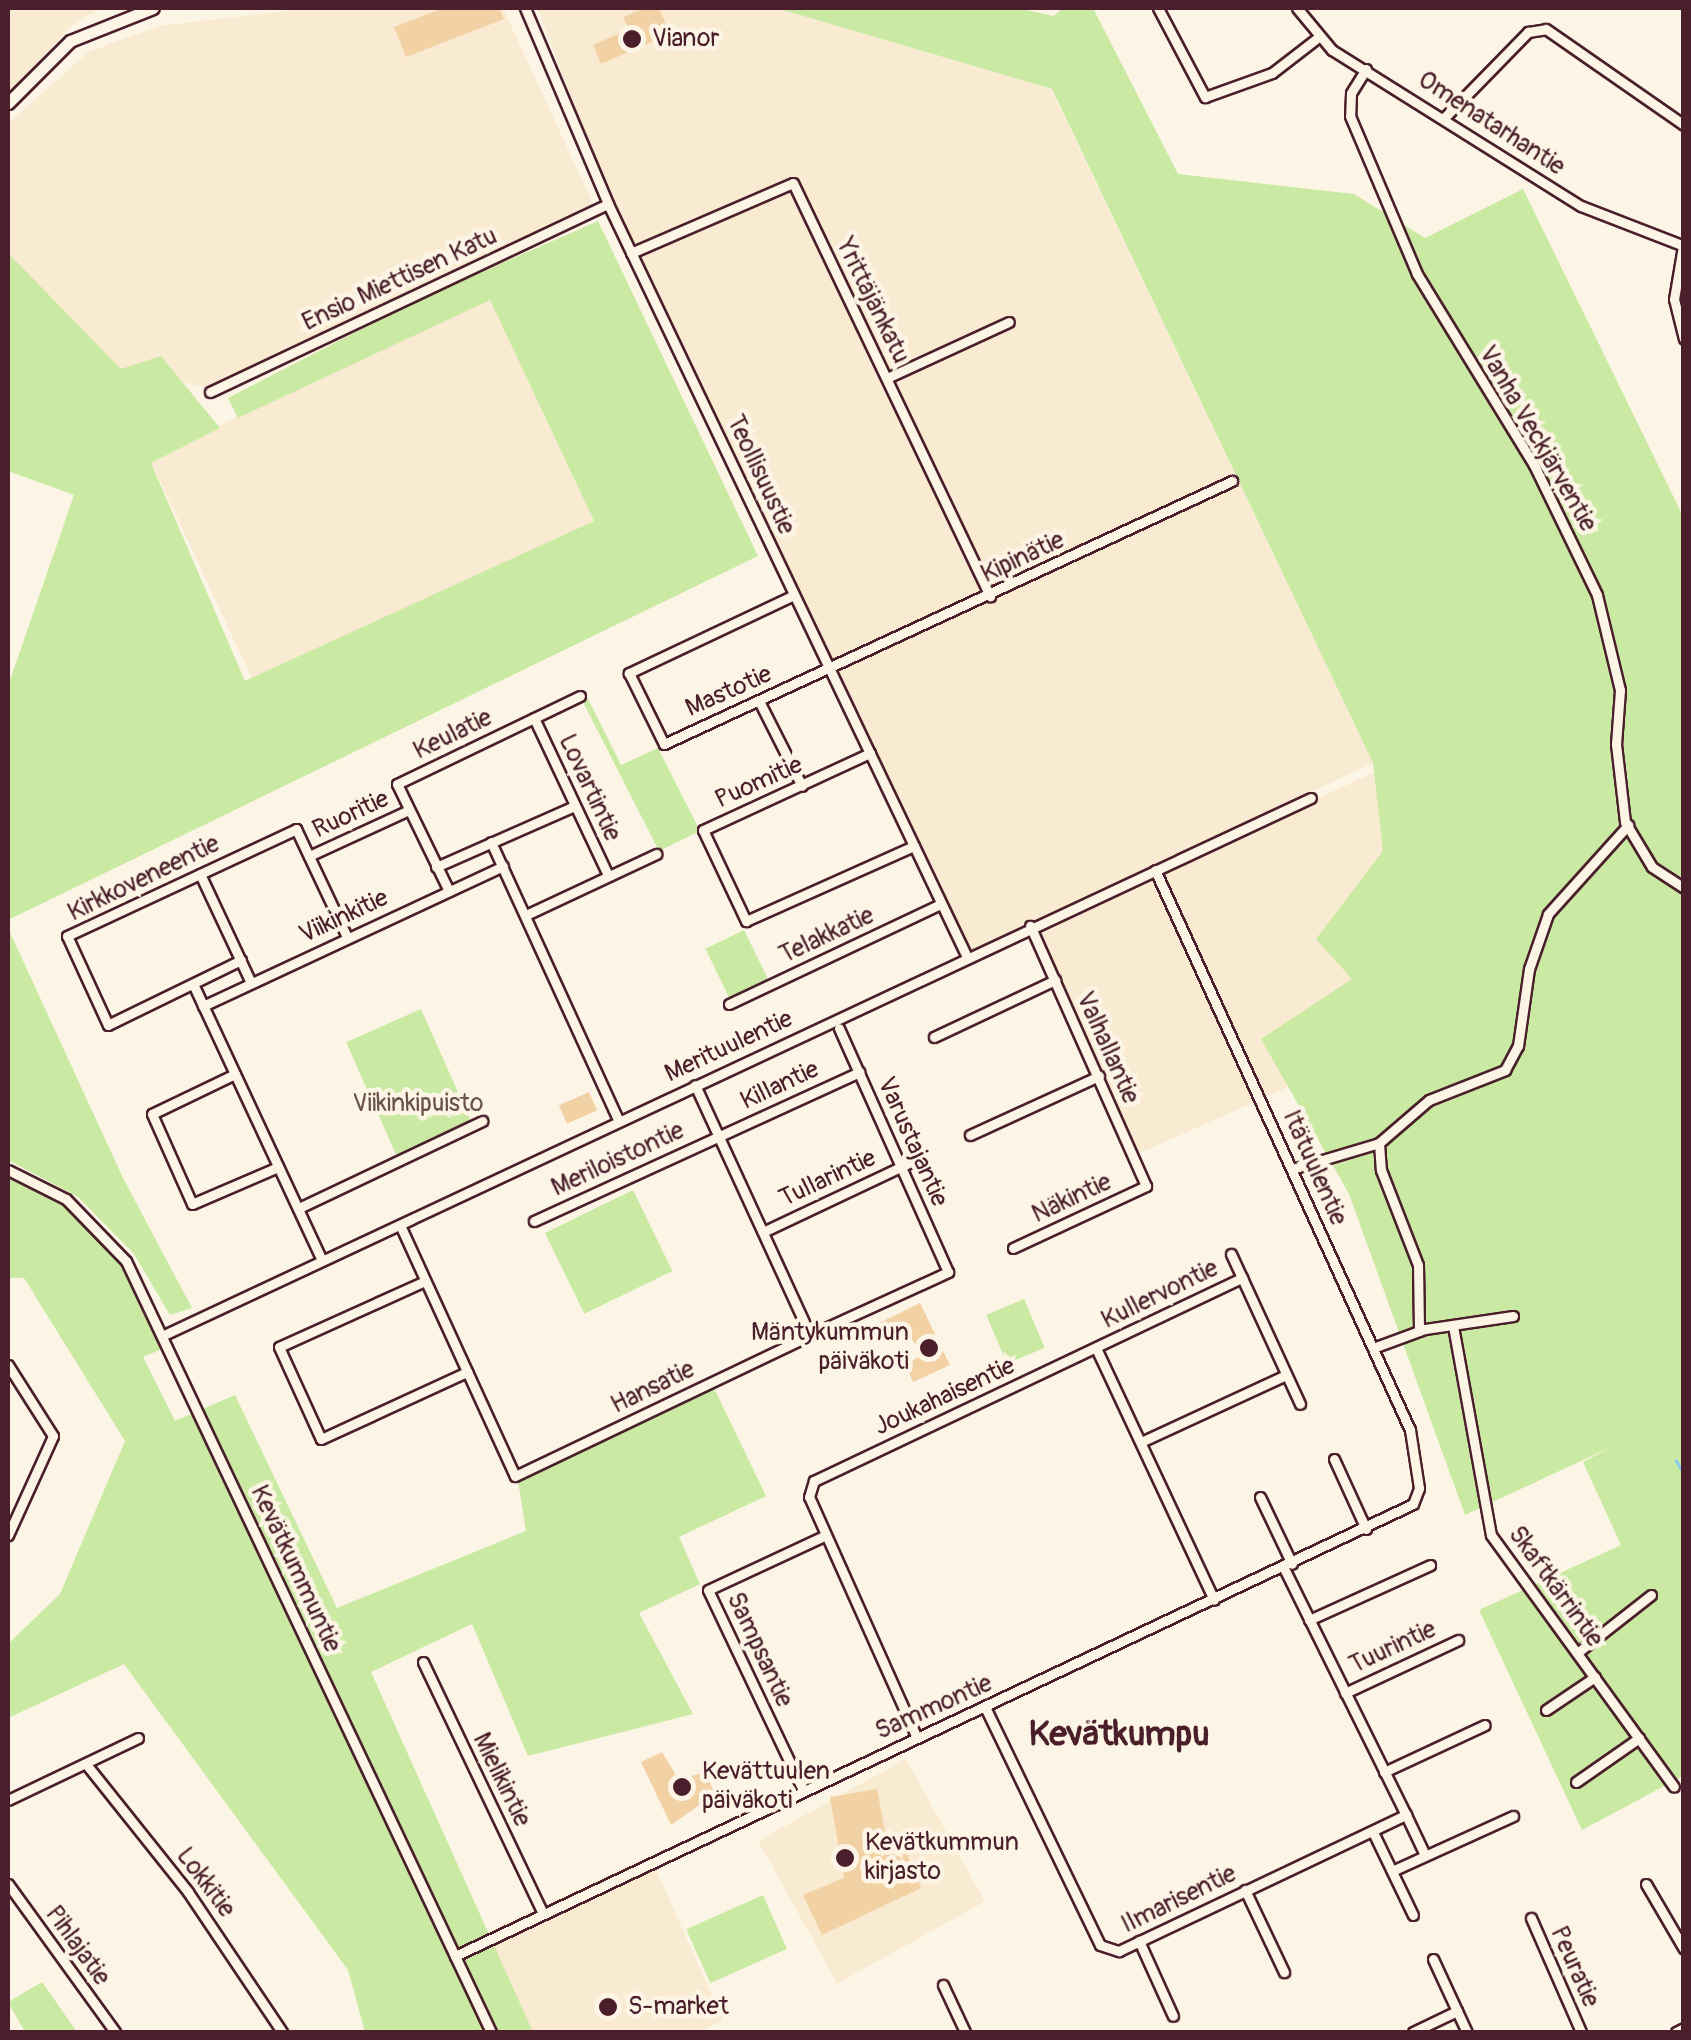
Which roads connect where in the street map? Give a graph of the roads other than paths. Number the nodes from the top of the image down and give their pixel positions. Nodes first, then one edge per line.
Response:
1 (153, 8) edge
2 (525, 8) edge
3 (1158, 8) edge
4 (1296, 8) edge
5 (1316, 39) junction
6 (1366, 69) junction
7 (8, 103) edge
8 (1444, 117) junction
9 (1684, 125) edge
10 (608, 204) junction
11 (1683, 246) edge
12 (631, 253) junction
13 (1009, 322) dead end
14 (1684, 339) edge
15 (887, 378) junction
16 (210, 392) dead end
17 (1232, 481) dead end
18 (794, 594) junction
19 (990, 596) junction
20 (830, 669) junction
21 (580, 696) dead end
22 (759, 701) junction
23 (534, 718) junction
24 (870, 753) junction
25 (802, 786) junction
26 (1311, 798) dead end
27 (574, 806) junction
28 (410, 810) junction
29 (1628, 826) junction
30 (491, 842) junction
31 (914, 846) junction
32 (656, 854) dead end
33 (309, 856) junction
34 (503, 866) junction
35 (436, 867) junction
36 (1155, 870) junction
37 (200, 874) junction
38 (608, 876) junction
39 (1684, 888) edge
40 (449, 891) junction
41 (941, 904) junction
42 (526, 915) junction
43 (1030, 926) junction
44 (347, 937) junction
45 (966, 956) junction
46 (241, 960) junction
47 (1055, 980) junction
48 (251, 983) junction
49 (194, 986) junction
50 (729, 1004) dead end
51 (203, 1006) junction
52 (840, 1028) dead end
53 (934, 1037) dead end
54 (859, 1072) junction
55 (235, 1074) junction
56 (1099, 1076) junction
57 (695, 1085) junction
58 (618, 1119) junction
59 (482, 1121) dead end
60 (970, 1135) dead end
61 (718, 1137) junction
62 (1379, 1143) junction
63 (906, 1164) junction
64 (278, 1167) junction
65 (1292, 1169) junction
66 (8, 1170) edge
67 (1146, 1186) joint
68 (299, 1208) junction
69 (534, 1221) dead end
70 (400, 1225) junction
71 (763, 1232) junction
72 (1014, 1248) dead end
73 (1230, 1254) dead end
74 (322, 1260) junction
75 (1242, 1278) junction
76 (425, 1281) junction
77 (1513, 1316) dead end
78 (1453, 1326) junction
79 (1419, 1331) junction
80 (166, 1334) junction
81 (810, 1336) junction
82 (1096, 1348) junction
83 (1373, 1348) junction
84 (8, 1364) edge
85 (467, 1372) junction
86 (1286, 1374) junction
87 (1300, 1404) dead end
88 (1141, 1442) junction
89 (1334, 1459) dead end
90 (1419, 1488) joint
91 (1260, 1497) dead end
92 (1366, 1529) junction
93 (8, 1535) edge
94 (826, 1535) junction
95 (1430, 1565) dead end
96 (1288, 1566) junction
97 (1651, 1595) dead end
98 (1214, 1600) junction
99 (1309, 1620) junction
100 (1458, 1640) dead end
101 (1577, 1653) junction
102 (423, 1662) dead end
103 (1595, 1677) junction
104 (1346, 1693) junction
105 (985, 1707) junction
106 (1546, 1710) dead end
107 (1485, 1724) dead end
108 (138, 1738) dead end
109 (918, 1738) junction
110 (1639, 1738) junction
111 (86, 1764) junction
112 (1384, 1772) junction
113 (1576, 1782) dead end
114 (1674, 1787) dead end
115 (803, 1790) junction
116 (8, 1800) edge
117 (1406, 1814) junction
118 (1512, 1816) dead end
119 (1373, 1832) junction
120 (1426, 1856) junction
121 (1392, 1871) junction
122 (8, 1884) edge
123 (1646, 1884) dead end
124 (1246, 1890) junction
125 (543, 1914) junction
126 (1413, 1915) dead end
127 (1531, 1918) dead end
128 (1139, 1941) junction
129 (1684, 1949) edge
130 (455, 1956) junction
131 (1433, 1960) dead end
132 (1284, 1972) dead end
133 (943, 1985) dead end
134 (1457, 2011) junction
135 (1173, 2016) dead end
136 (1684, 2028) edge
137 (114, 2032) edge
138 (282, 2032) edge
139 (491, 2032) edge
140 (964, 2032) edge
141 (1413, 2032) edge
142 (1467, 2032) edge
143 (1581, 2032) edge
144 (1676, 2032) edge

1 - 7 main road
2 - 10 street, Teollisuustie
3 - 5 street
4 - 5 street, Omenatarhantie
5 - 6 street, Omenatarhantie
6 - 8 street, Omenatarhantie
6 - 29 street, Vanha Veckjärventie
8 - 9 street
8 - 11 street, Omenatarhantie
10 - 12 street, Teollisuustie
10 - 16 street, Ensio Miettisen Katu
11 - 14 street
12 - 15 street, Yrittäjänkatu
12 - 18 street, Teollisuustie
13 - 15 street
15 - 19 street, Yrittäjänkatu
17 - 19 street, Kipinätie
18 - 20 street, Teollisuustie
18 - 22 street, Mastotie
19 - 20 street, Kipinätie
20 - 22 street, Mastotie
20 - 24 street, Teollisuustie
21 - 23 street, Keulatie
22 - 25 street
23 - 27 street, Lovartintie
23 - 28 street, Keulatie
24 - 25 street, Puomitie
24 - 31 street, Teollisuustie
25 - 31 street, Puomitie
26 - 36 street, Merituulentie
27 - 30 street
27 - 38 street, Lovartintie
28 - 33 street, Ruoritie
28 - 35 street
29 - 39 street, Vanha Veckjärventie
29 - 62 street
30 - 34 street
30 - 35 street
31 - 41 street, Teollisuustie
32 - 38 street
33 - 37 street, Kirkkoveneentie
33 - 44 street
34 - 40 street, Viikinkitie
34 - 42 street
35 - 40 street
36 - 43 street, Merituulentie
36 - 65 street, Itätuulentie
37 - 46 street
37 - 49 street, Kirkkoveneentie
38 - 42 street
40 - 44 street, Viikinkitie
41 - 45 street, Teollisuustie
41 - 50 street, Telakkatie
42 - 58 street
43 - 45 street, Merituulentie
43 - 47 street, Valhallantie
44 - 48 street, Viikinkitie
45 - 57 street, Merituulentie
46 - 48 street
46 - 49 street, Kirkkoveneentie
47 - 53 street
47 - 56 street, Valhallantie
48 - 51 street, Viikinkitie
49 - 51 street
51 - 55 street
52 - 54 street, Varustajantie
54 - 61 street, Killantie
54 - 63 street, Varustajantie
55 - 64 street
55 - 64 street
56 - 60 street
56 - 67 street, Valhallantie
57 - 58 street, Merituulentie
57 - 61 street
58 - 70 street, Merituulentie
59 - 68 street
61 - 69 street, Meriloistontie
61 - 71 street
62 - 65 street
62 - 79 street
63 - 71 street, Tullarintie
63 - 81 street, Varustajantie
64 - 68 street
65 - 83 street, Itätuulentie
66 - 80 street, Kevätkummuntie
67 - 72 street, Näkintie
68 - 74 street
70 - 74 street, Merituulentie
70 - 76 street, Hansatie
71 - 81 street
73 - 75 street, Kullervontie
74 - 80 street, Merituulentie
75 - 82 street, Kullervontie
75 - 86 street, Kullervontie
76 - 85 street, Hansatie
76 - 85 street
77 - 78 street
78 - 79 street
78 - 101 street, Skaftkärrintie
79 - 83 street
80 - 130 street, Kevätkummuntie
81 - 85 street, Hansatie
82 - 88 street
82 - 94 street, Joukahaisentie
83 - 90 street, Itätuulentie
84 - 93 street
86 - 87 street, Kullervontie
86 - 88 street
88 - 98 street
89 - 92 street
90 - 92 street, Sammontie
91 - 96 street
92 - 96 street, Sammontie
94 - 109 street, Joukahaisentie
94 - 115 street, Sampsantie
95 - 99 street
96 - 98 street, Sammontie
96 - 99 street
97 - 101 street
98 - 105 street, Sammontie
99 - 104 street
100 - 104 street, Tuurintie
101 - 103 street, Skaftkärrintie
102 - 125 street, Mielikintie
103 - 106 street
103 - 110 street, Skaftkärrintie
104 - 112 street
105 - 109 street, Sammontie
105 - 128 street, Ilmarisentie
107 - 112 street
108 - 111 street
109 - 115 street, Sammontie
110 - 113 street
110 - 114 street, Skaftkärrintie
111 - 116 street
111 - 138 street, Lokkitie
112 - 117 street
115 - 125 street, Sammontie
117 - 119 street, Ilmarisentie
117 - 120 street
118 - 120 street
119 - 121 street
119 - 124 street, Ilmarisentie
120 - 121 street
121 - 126 street
122 - 137 street, Pihlajatie
123 - 129 street
124 - 128 street, Ilmarisentie
124 - 132 street
125 - 130 street, Sammontie
127 - 143 street, Peuratie
128 - 135 street
130 - 139 street, Kevätkummuntie
131 - 134 street
133 - 140 street
134 - 141 street
134 - 142 street
136 - 144 street

